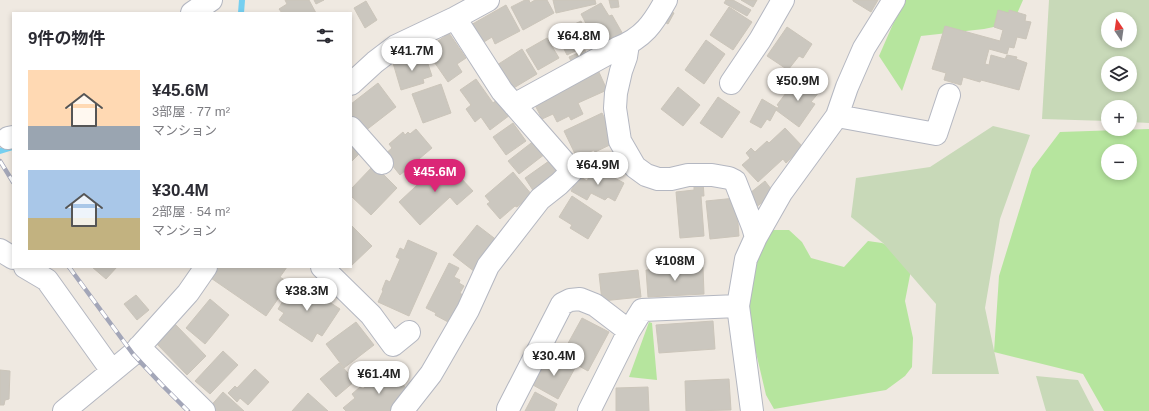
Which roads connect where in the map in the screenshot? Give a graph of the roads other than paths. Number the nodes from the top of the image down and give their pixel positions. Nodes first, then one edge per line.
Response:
1 (211, 0) edge
2 (488, 0) edge
3 (666, 0) edge
4 (783, 0) edge
5 (894, 0) edge
6 (193, 12) edge
7 (455, 18) junction
8 (628, 44) junction
9 (731, 82) dead end
10 (352, 83) edge
11 (949, 95) dead end
12 (514, 105) junction
13 (837, 116) junction
14 (352, 129) edge
15 (382, 163) dead end
16 (756, 237) junction
17 (0, 250) edge
18 (12, 257) edge
19 (28, 268) edge
20 (205, 268) edge
21 (323, 268) edge
22 (738, 306) junction
23 (629, 331) junction
24 (409, 332) dead end
25 (139, 347) junction
26 (112, 371) junction
27 (508, 409) dead end
28 (64, 411) edge
29 (204, 411) edge
30 (402, 411) edge
31 (589, 411) edge
32 (752, 411) edge

1 - 6 street
2 - 7 street
3 - 8 street
4 - 9 street
5 - 13 street
7 - 10 street
7 - 12 street
8 - 12 street
8 - 16 street
11 - 13 street
12 - 30 street
13 - 16 street
14 - 15 street
16 - 22 street
17 - 18 street
19 - 26 street
20 - 25 street
21 - 24 street
22 - 23 street
22 - 32 street
23 - 27 street
23 - 31 street
25 - 26 street
25 - 29 street
26 - 28 street

